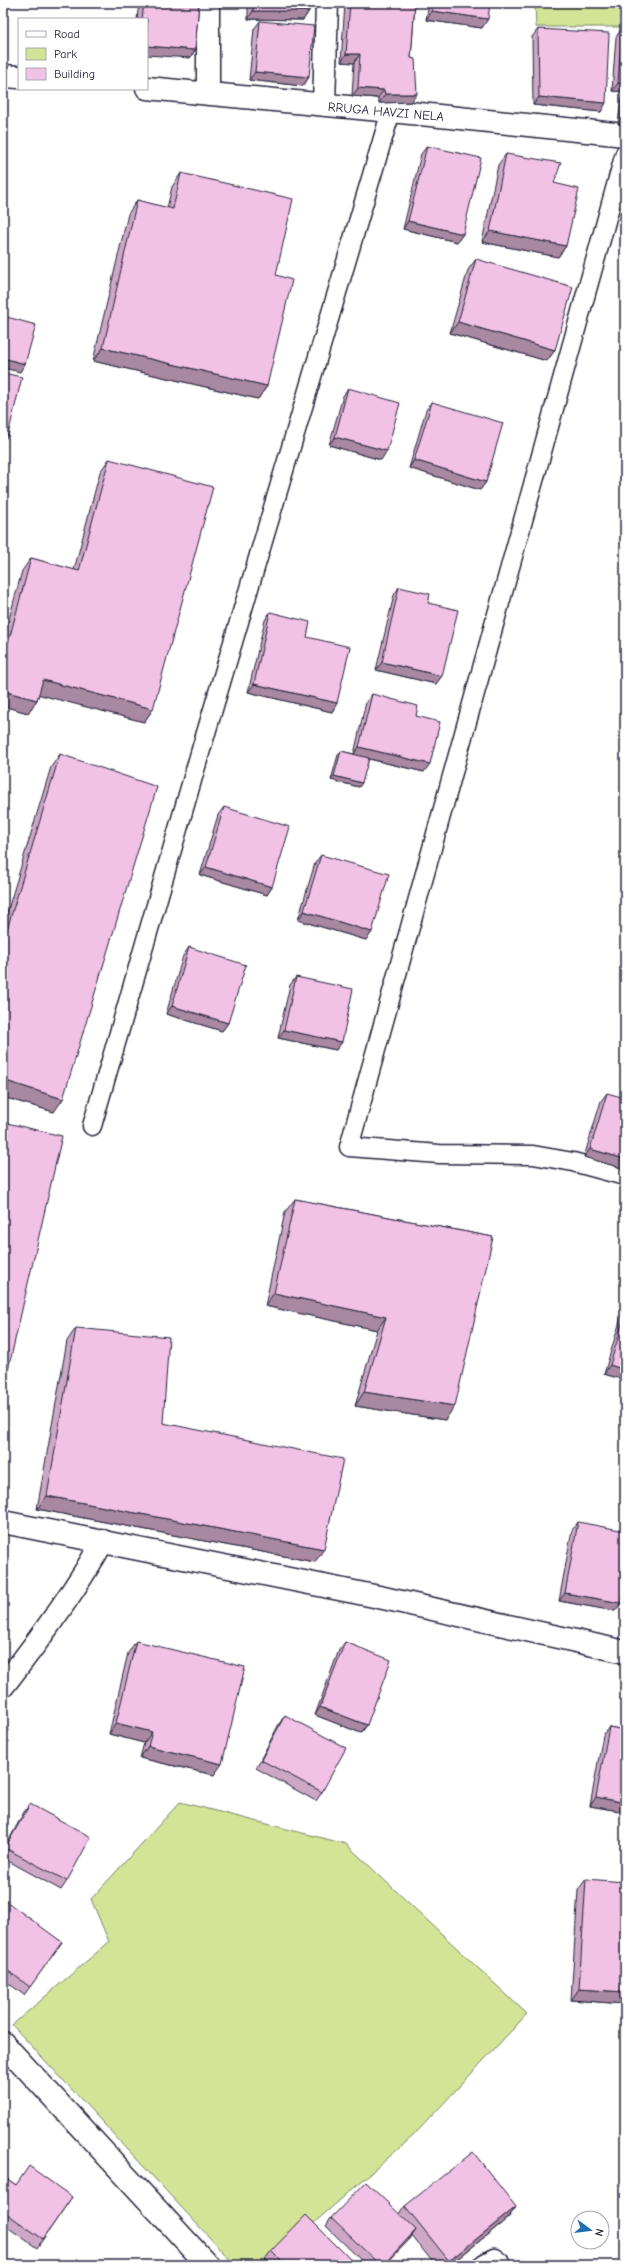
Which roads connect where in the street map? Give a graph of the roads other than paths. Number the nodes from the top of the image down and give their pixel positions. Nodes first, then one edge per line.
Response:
1 (208, 3) edge
2 (327, 3) edge
3 (3, 76) edge
4 (18, 77) edge
5 (148, 88) edge
6 (208, 94) junction
7 (324, 105) junction
8 (391, 111) junction
9 (625, 135) edge
10 (625, 153) edge
11 (92, 1126) dead end
12 (625, 1176) edge
13 (3, 1522) edge
14 (103, 1541) junction
15 (625, 1652) edge
16 (3, 1686) edge
17 (3, 2043) edge
18 (208, 2265) edge
19 (485, 2265) edge
20 (500, 2265) edge

1 - 6 street
2 - 7 street
3 - 4 street
5 - 6 street, RRUGA HAVZI NELA
6 - 7 street, RRUGA HAVZI NELA
7 - 8 street, RRUGA HAVZI NELA
8 - 9 street, RRUGA HAVZI NELA
8 - 11 lane
10 - 12 lane
13 - 14 street
14 - 15 street
14 - 16 street
17 - 18 street
19 - 20 street

